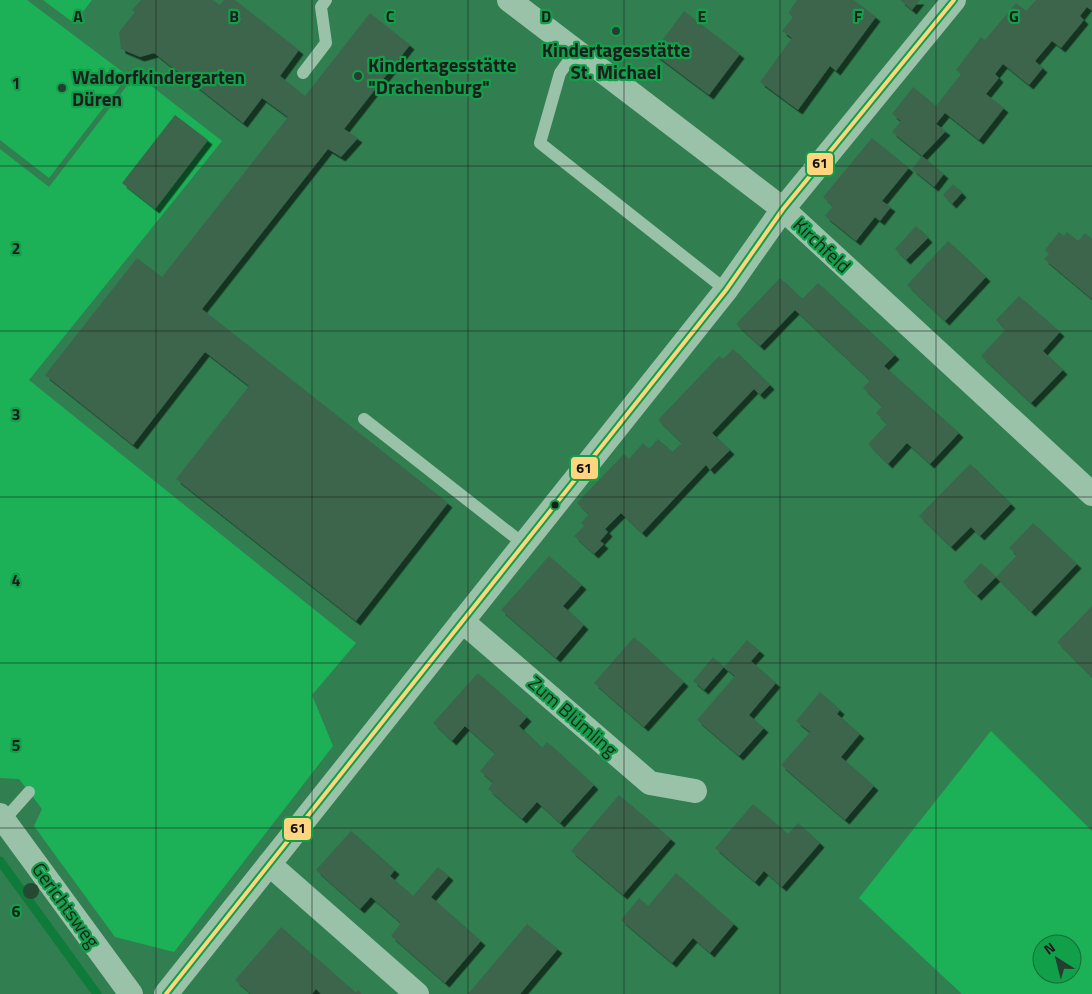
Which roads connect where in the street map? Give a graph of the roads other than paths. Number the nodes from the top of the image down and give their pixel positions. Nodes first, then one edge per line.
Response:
1 (326, 0) edge
2 (509, 0) edge
3 (954, 0) edge
4 (575, 52) junction
5 (303, 73) dead end
6 (783, 209) junction
7 (726, 290) junction
8 (364, 419) dead end
9 (1092, 494) edge
10 (525, 544) junction
11 (462, 621) junction
12 (695, 791) dead end
13 (29, 792) dead end
14 (2, 818) edge
15 (269, 864) junction
16 (131, 994) edge
17 (166, 994) edge
18 (417, 994) edge

1 - 5 lane
2 - 4 street, Kirchfeld
3 - 6 street
4 - 6 street, Kirchfeld
4 - 7 lane
6 - 7 street
6 - 9 street, Kirchfeld
7 - 10 street
8 - 10 lane
10 - 11 street
11 - 12 street, Zum Blümling
11 - 15 street
13 - 14 lane
14 - 16 street, Gerichtsweg
15 - 17 street
15 - 18 street

